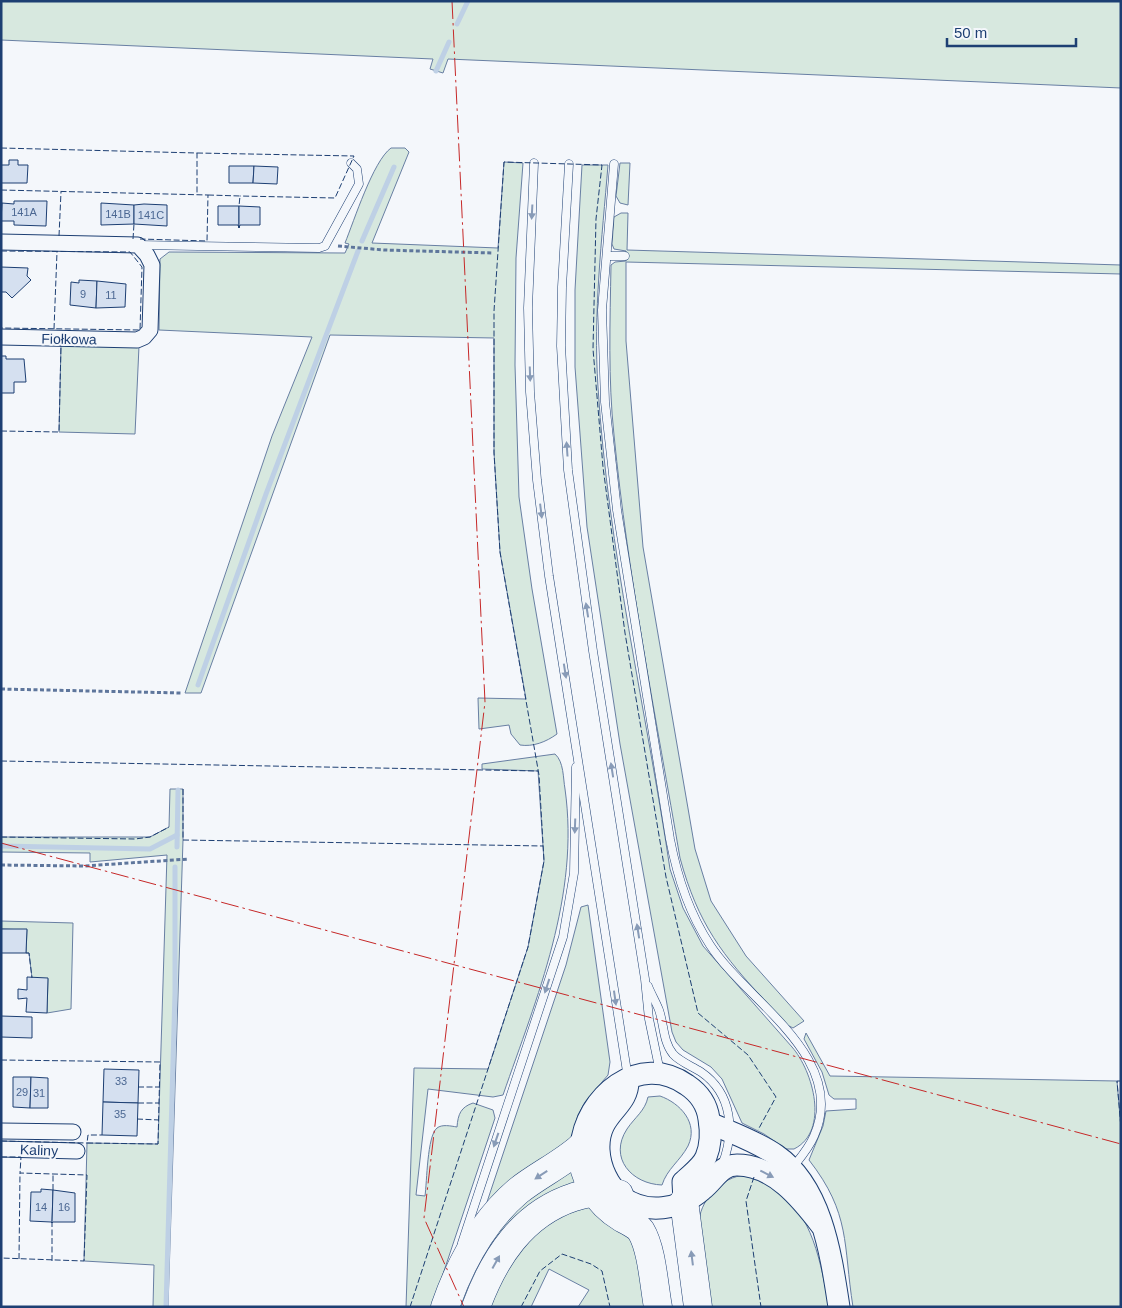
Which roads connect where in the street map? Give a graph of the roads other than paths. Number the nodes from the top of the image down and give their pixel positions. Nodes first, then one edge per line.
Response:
1 (351, 163) dead end
2 (534, 163) dead end
3 (569, 164) dead end
4 (614, 164) dead end
5 (1, 242) edge
6 (138, 245) junction
7 (607, 256) junction
8 (625, 256) dead end
9 (1, 337) edge
10 (576, 743) junction
11 (645, 979) junction
12 (660, 1074) junction
13 (628, 1080) junction
14 (710, 1124) junction
15 (1, 1131) edge
16 (73, 1132) dead end
17 (730, 1132) junction
18 (581, 1147) junction
19 (1, 1149) edge
20 (77, 1151) dead end
21 (720, 1169) junction
22 (792, 1169) junction
23 (606, 1193) junction
24 (684, 1201) junction
25 (650, 1209) junction
26 (821, 1225) junction
27 (448, 1300) edge
28 (476, 1307) edge
29 (658, 1307) edge
30 (670, 1307) edge
31 (698, 1307) edge
32 (839, 1307) edge

1 - 6 lane
2 -> 10 lane
11 -> 3 lane
4 - 7 lane
5 - 6 street
6 - 9 street, Fiołkowa
7 - 8 lane
7 - 22 lane
10 -> 13 lane
10 -> 27 lane
11 - 12 lane
11 - 17 lane
12 - 13 main road
12 - 14 main road
13 - 18 main road
13 - 23 main road
14 - 17 main road
14 - 24 main road
15 - 16 street, Kaliny
17 - 21 lane
17 - 22 main road
18 - 23 highway
18 -> 27 highway
19 - 20 street, Kaliny
21 - 24 main road
21 -> 26 main road
22 - 26 main road
23 - 25 main road
28 -> 23 highway
23 - 29 highway
24 - 25 main road
31 -> 24 highway
25 - 30 highway
26 - 32 main road

